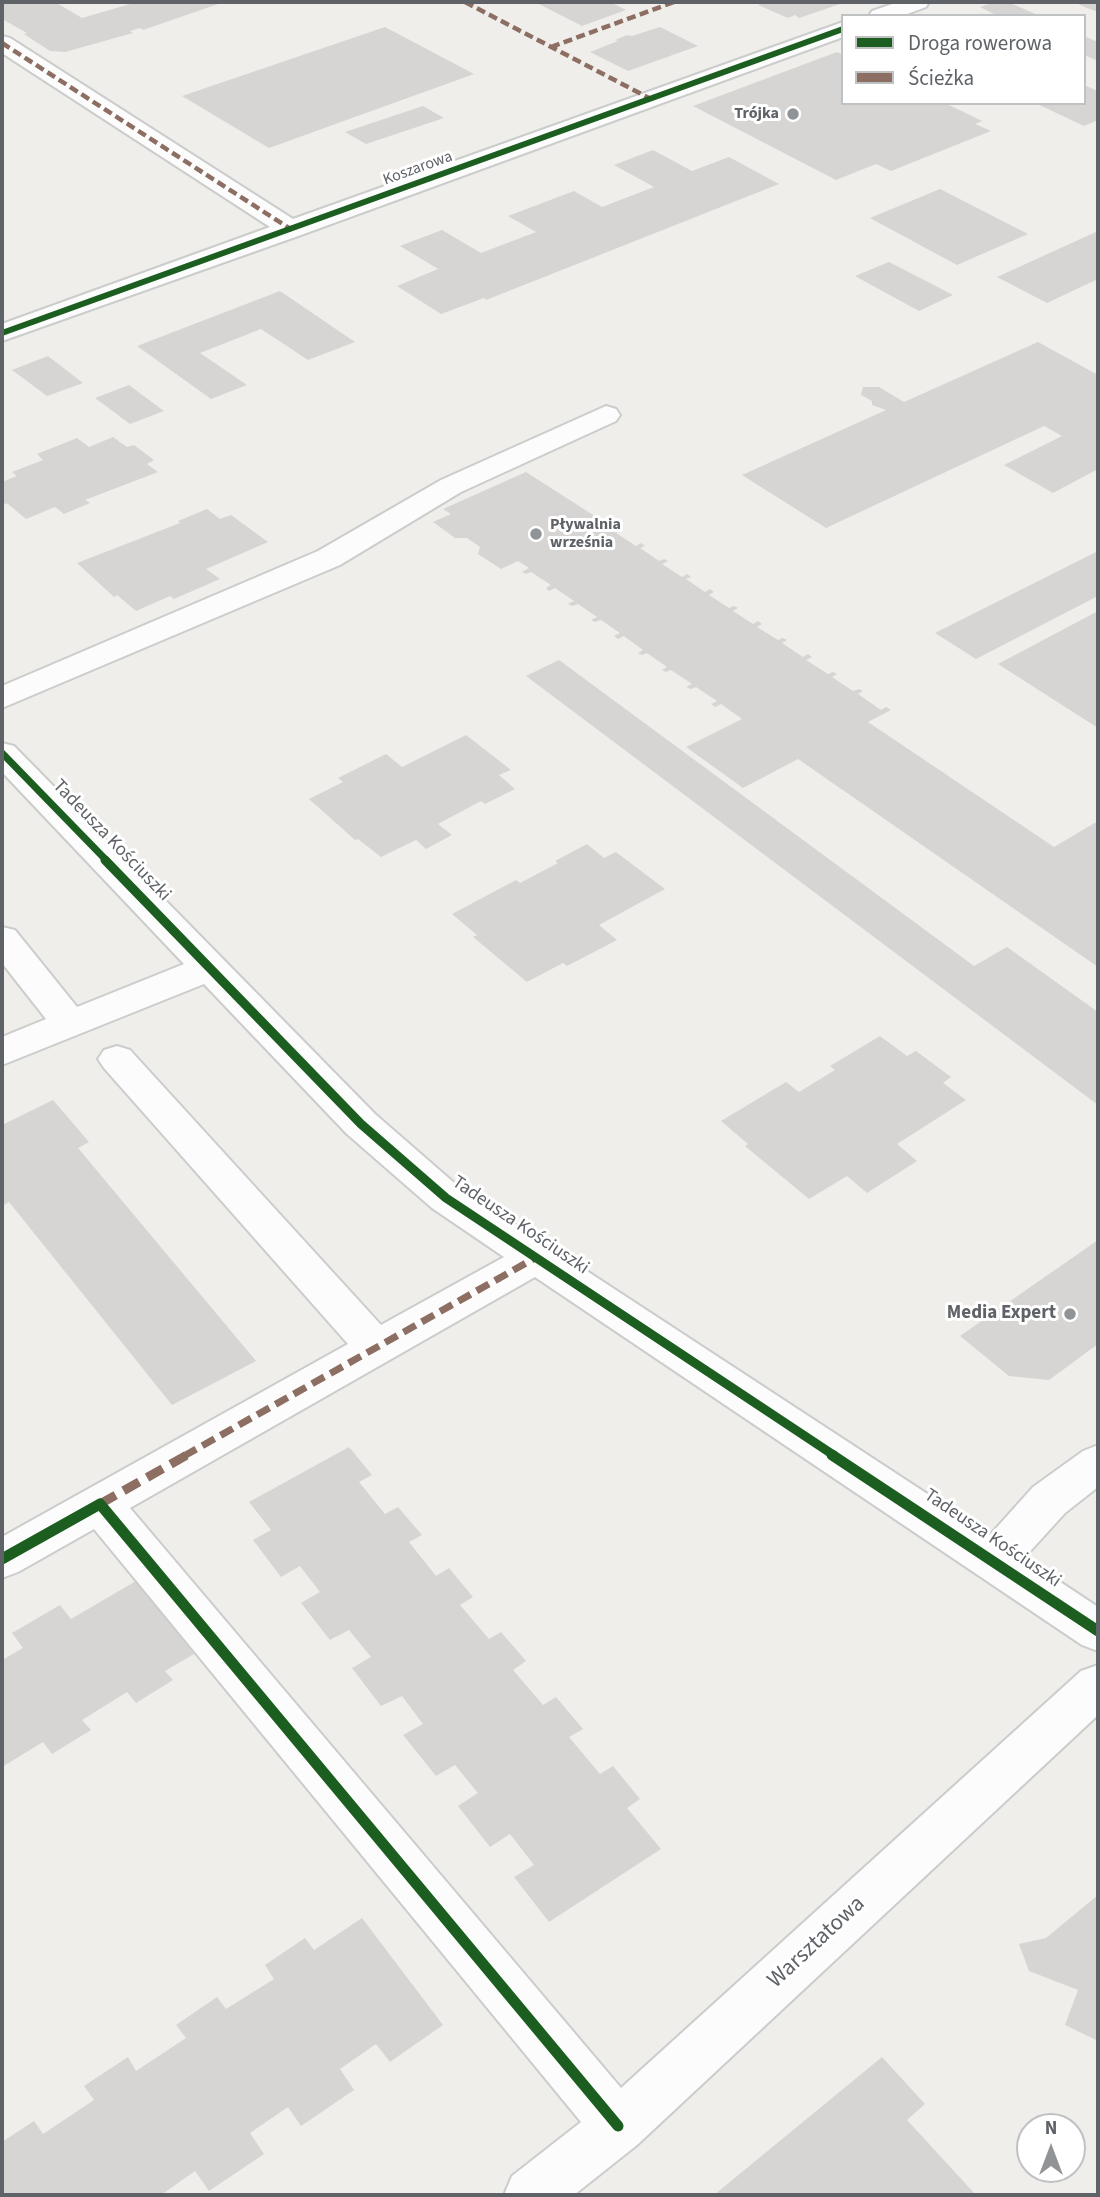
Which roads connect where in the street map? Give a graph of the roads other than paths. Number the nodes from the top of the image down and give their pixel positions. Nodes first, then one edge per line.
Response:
1 (918, 2) edge
2 (885, 14) edge
3 (841, 30) edge
4 (2, 43) edge
5 (292, 229) junction
6 (9, 323) edge
7 (606, 415) dead end
8 (2, 698) edge
9 (2, 752) edge
10 (2, 939) edge
11 (208, 968) junction
12 (71, 1025) junction
13 (2, 1052) edge
14 (117, 1059) dead end
15 (535, 1258) junction
16 (376, 1348) junction
17 (1098, 1463) edge
18 (100, 1504) junction
19 (2, 1559) edge
20 (994, 1561) junction
21 (1098, 1631) edge
22 (1098, 1685) edge
23 (618, 2126) junction
24 (531, 2195) edge

1 - 2 street
3 - 5 street, Koszarowa
4 - 5 street
5 - 6 street, Koszarowa
7 - 8 street
9 - 11 street, Tadeusza Kościuszki
10 - 12 street
11 - 12 street
11 - 15 street, Tadeusza Kościuszki
12 - 13 street
14 - 16 street
15 - 16 street
15 - 20 street, Tadeusza Kościuszki
16 - 18 street
17 - 20 street
18 - 19 street
18 - 23 street
20 - 21 street, Tadeusza Kościuszki
22 - 23 street, Warsztatowa
23 - 24 street, Warsztatowa

